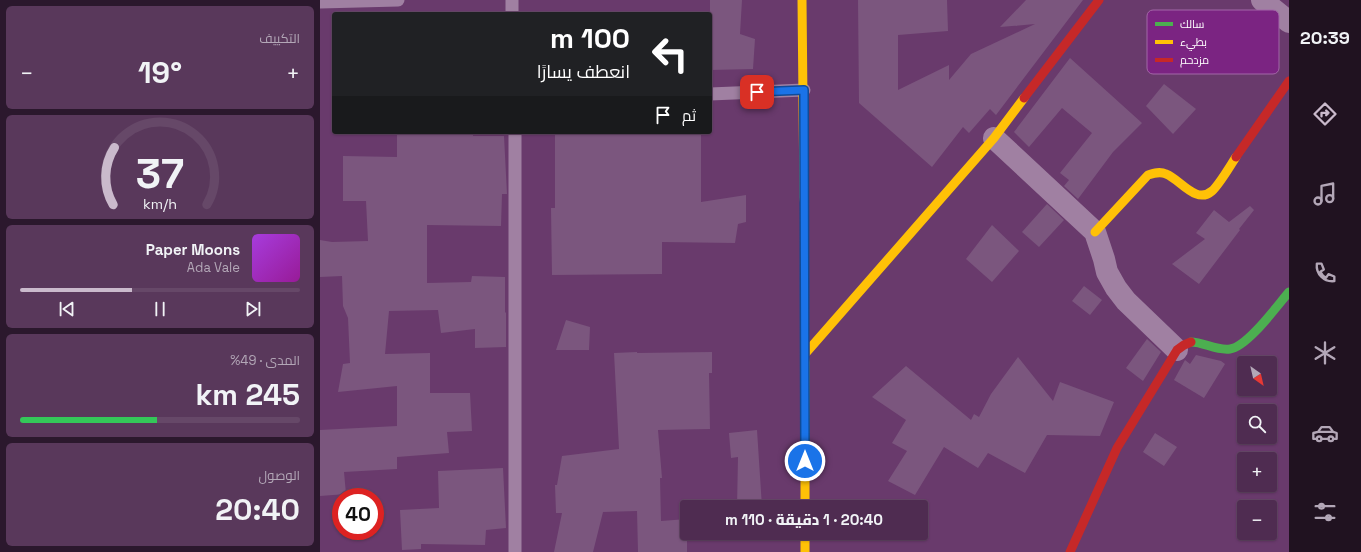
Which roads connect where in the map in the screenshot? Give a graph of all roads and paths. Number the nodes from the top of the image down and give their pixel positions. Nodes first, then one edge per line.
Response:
1 (398, 0) edge
2 (512, 0) edge
3 (802, 0) edge
4 (1099, 0) edge
5 (1262, 0) edge
6 (320, 2) edge
7 (1274, 10) edge
8 (512, 12) edge
9 (1279, 14) edge
10 (1289, 22) edge
11 (1289, 81) edge
12 (804, 90) junction
13 (712, 94) edge
14 (515, 134) edge
15 (994, 138) junction
16 (1095, 232) junction
17 (1289, 292) edge
18 (1177, 350) junction
19 (805, 354) junction
20 (805, 500) edge
21 (805, 540) edge
22 (515, 552) edge
23 (805, 552) edge
24 (1070, 552) edge

1 - 6 lane
2 - 8 lane
3 - 12 street
4 - 15 street
5 - 7 street
9 - 10 street
11 - 16 street
12 - 13 lane
12 - 19 street
14 - 22 lane
15 - 16 street
15 - 19 street
16 - 18 street
17 - 18 street
18 - 24 street
19 - 20 street
21 - 23 street

